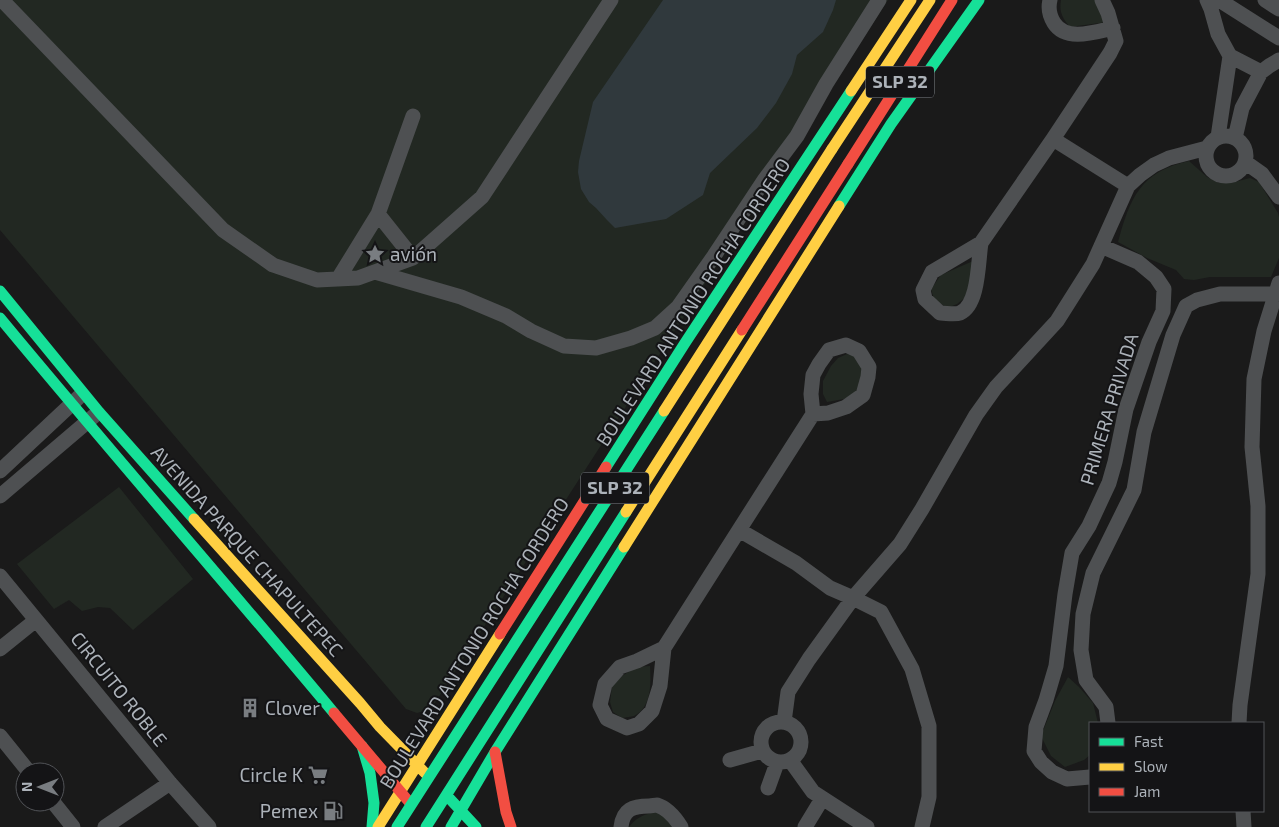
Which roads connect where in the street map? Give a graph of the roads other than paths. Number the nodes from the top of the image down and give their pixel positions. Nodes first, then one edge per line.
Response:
1 (2, 0) edge
2 (611, 0) edge
3 (879, 0) edge
4 (912, 0) edge
5 (930, 0) edge
6 (952, 0) edge
7 (979, 0) edge
8 (1050, 0) edge
9 (1102, 0) edge
10 (1207, 0) edge
11 (1219, 0) edge
12 (1265, 0) edge
13 (1279, 9) edge
14 (1113, 28) junction
15 (1279, 38) edge
16 (922, 47) junction
17 (1230, 56) junction
18 (1279, 60) edge
19 (1261, 72) junction
20 (1223, 102) junction
21 (1242, 108) junction
22 (413, 116) dead end
23 (891, 124) junction
24 (1218, 137) junction
25 (1235, 138) junction
26 (1053, 139) junction
27 (1207, 148) junction
28 (1245, 162) junction
29 (1128, 186) junction
30 (1279, 197) edge
31 (378, 214) junction
32 (981, 243) junction
33 (1101, 246) junction
34 (413, 258) junction
35 (375, 272) junction
36 (338, 279) junction
37 (1278, 289) edge
38 (0, 291) edge
39 (0, 318) edge
40 (84, 393) junction
41 (71, 404) junction
42 (99, 412) junction
43 (814, 414) junction
44 (87, 423) junction
45 (0, 471) edge
46 (0, 496) edge
47 (739, 530) junction
48 (0, 576) edge
49 (853, 598) junction
50 (36, 620) junction
51 (664, 648) junction
52 (0, 649) edge
53 (451, 711) junction
54 (784, 722) junction
55 (1108, 722) edge
56 (1239, 722) edge
57 (0, 736) edge
58 (362, 746) junction
59 (495, 752) junction
60 (762, 752) junction
61 (730, 760) dead end
62 (21, 762) edge
63 (783, 762) junction
64 (417, 765) junction
65 (1089, 777) edge
66 (170, 782) junction
67 (768, 788) dead end
68 (401, 791) junction
69 (822, 799) junction
70 (461, 811) junction
71 (61, 812) edge
72 (1242, 812) edge
73 (73, 827) edge
74 (105, 827) edge
75 (209, 827) edge
76 (372, 827) edge
77 (378, 827) edge
78 (397, 827) edge
79 (428, 827) edge
80 (451, 827) edge
81 (476, 827) edge
82 (510, 827) edge
83 (621, 827) edge
84 (681, 827) edge
85 (805, 827) edge
86 (867, 827) edge
87 (922, 827) edge
88 (1244, 827) edge

1 - 36 street
2 - 34 street
3 - 35 street
4 - 53 main road, BOULEVARD ANTONIO ROCHA CORDERO
5 - 78 main road, SLP 32, bridge
6 - 16 main road, SLP 32
7 - 23 main road
8 - 14 street
9 - 14 street
10 - 17 street
11 - 15 street
12 - 13 street
14 - 26 street
16 - 23 main road
16 - 79 main road, SLP 32, bridge
17 - 19 street
17 - 20 street
18 - 19 street
19 - 21 street
20 - 21 street
20 - 24 street
21 - 25 street
22 - 31 street
23 - 59 main road
24 - 25 street
24 - 27 street
25 - 28 street
26 - 29 street
26 - 32 street
27 - 28 street
27 - 29 street
28 - 30 street
29 - 33 street
31 - 34 street
31 - 36 street
32 - 32 street
33 - 49 street
33 - 65 street, PRIMERA PRIVADA
34 - 35 street
35 - 36 street
37 - 55 street
37 - 56 street
38 - 40 main road, AVENIDA PARQUE CHAPULTEPEC
39 - 41 main road, AVENIDA PARQUE CHAPULTEPEC
40 - 41 street
40 - 42 main road, AVENIDA PARQUE CHAPULTEPEC
41 - 44 main road, AVENIDA PARQUE CHAPULTEPEC
41 - 45 street
42 - 44 street
42 - 64 main road, AVENIDA PARQUE CHAPULTEPEC
43 - 43 street
43 - 47 street
44 - 46 street
44 - 58 main road, AVENIDA PARQUE CHAPULTEPEC
47 - 49 street
47 - 51 street
48 - 50 street, CIRCUITO ROBLE
49 - 54 street
49 - 87 street
50 - 52 street
50 - 66 street, CIRCUITO ROBLE
51 - 51 street
53 - 59 main road
53 - 64 main road, BOULEVARD ANTONIO ROCHA CORDERO
54 - 60 street
54 - 63 street
57 - 62 street
58 - 68 main road, AVENIDA PARQUE CHAPULTEPEC
58 - 76 main road
59 - 70 main road
59 - 82 main road
60 - 61 street
60 - 63 street
63 - 67 street
63 - 69 street
64 - 68 main road, BOULEVARD ANTONIO ROCHA CORDERO
64 - 70 main road, AVENIDA PARQUE CHAPULTEPEC
66 - 74 street
66 - 75 street, CIRCUITO ROBLE
68 - 77 main road, BOULEVARD ANTONIO ROCHA CORDERO
68 - 79 main road, AVENIDA PARQUE CHAPULTEPEC
69 - 85 street
69 - 86 street
70 - 80 main road
70 - 81 main road, AVENIDA PARQUE CHAPULTEPEC
71 - 73 street
72 - 88 street
83 - 84 street

